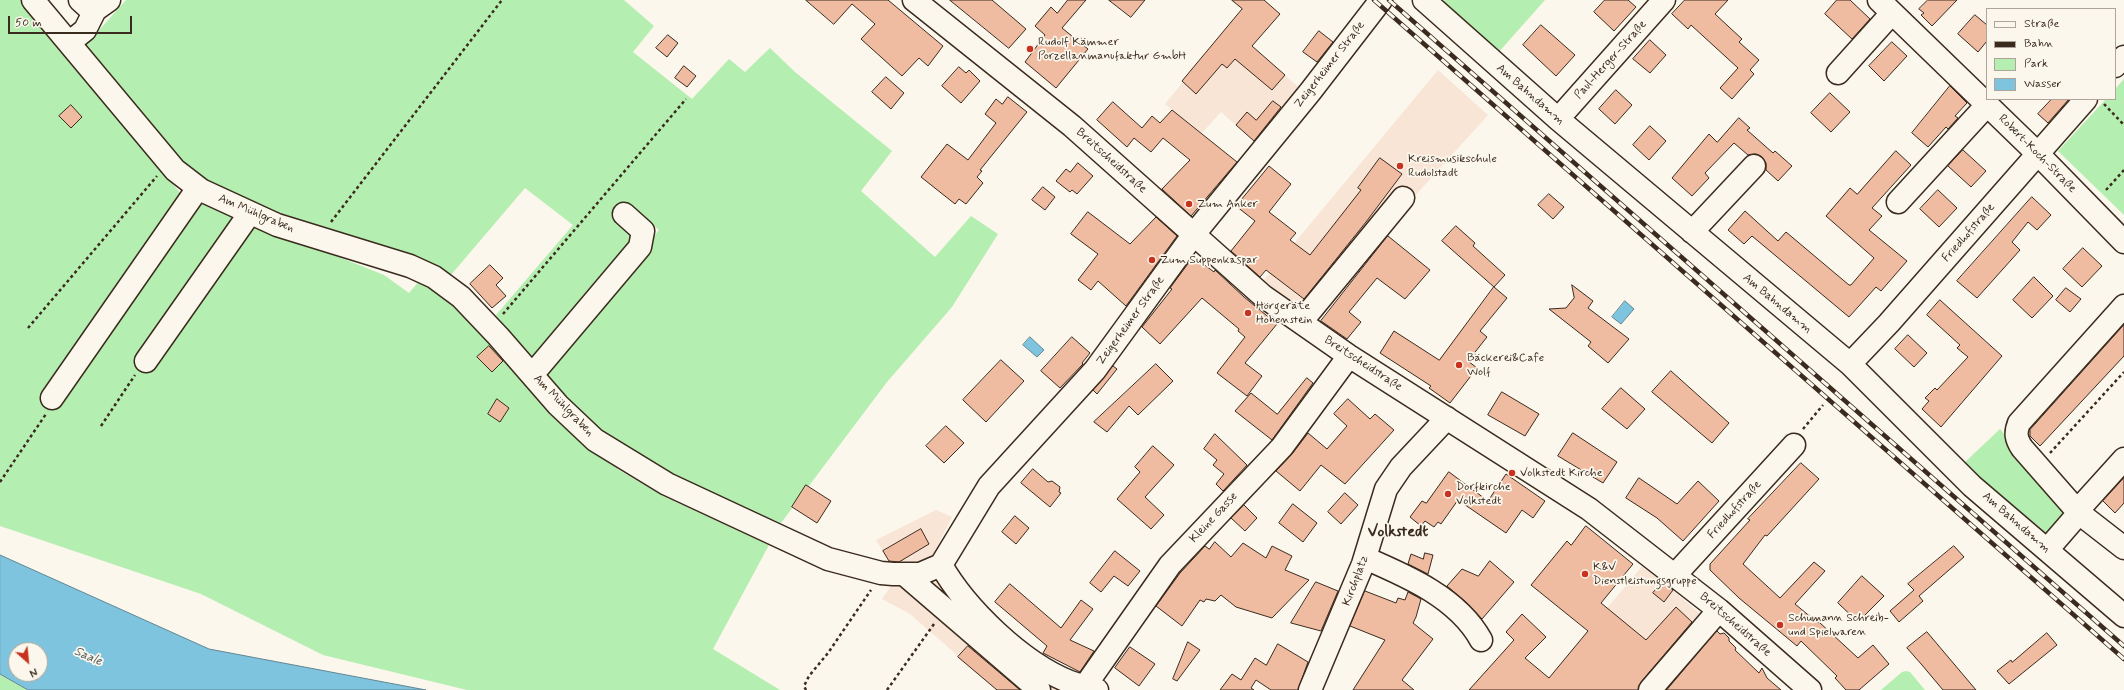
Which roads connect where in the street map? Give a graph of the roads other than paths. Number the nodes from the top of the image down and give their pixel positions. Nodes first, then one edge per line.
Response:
1 (33, 0) edge
2 (914, 0) edge
3 (1381, 0) edge
4 (1424, 0) edge
5 (1664, 0) edge
6 (95, 3) edge
7 (1890, 6) edge
8 (70, 42) junction
9 (2124, 57) edge
10 (2116, 65) edge
11 (1838, 73) dead end
12 (2085, 100) edge
13 (1987, 105) junction
14 (1558, 119) junction
15 (2038, 154) junction
16 (1754, 166) dead end
17 (198, 188) junction
18 (1402, 198) dead end
19 (1898, 202) dead end
20 (250, 213) junction
21 (624, 214) dead end
22 (1692, 232) junction
23 (1194, 234) junction
24 (2124, 242) edge
25 (2124, 306) edge
26 (1301, 322) junction
27 (1349, 356) junction
28 (146, 360) road end
29 (1850, 364) junction
30 (532, 375) junction
31 (52, 398) road end
32 (1447, 418) junction
33 (1794, 445) dead end
34 (2124, 459) edge
35 (2078, 512) junction
36 (2124, 548) edge
37 (2047, 550) junction
38 (1365, 558) junction
39 (941, 565) junction
40 (896, 574) junction
41 (1675, 575) junction
42 (1719, 610) junction
43 (2124, 616) edge
44 (974, 622) junction
45 (1481, 640) dead end
46 (1017, 660) junction
47 (1077, 688) edge
48 (1039, 690) edge
49 (1310, 690) edge
50 (1650, 690) edge
51 (1810, 690) edge

1 - 8 street, Am Mühlgraben
2 - 23 street, Breitscheidstraße
3 - 23 street, Zeigerheimer Straße
4 - 14 street, Am Bahndamm
5 - 14 street, Paul-Herger-Straße
6 - 8 street
7 - 11 street
7 - 13 street, Robert-Koch-Straße
8 - 17 street, Am Mühlgraben
9 - 10 street
12 - 15 street, Friedhofstraße
13 - 15 street, Robert-Koch-Straße
13 - 19 street
14 - 22 street, Am Bahndamm
15 - 24 street, Robert-Koch-Straße
15 - 29 street, Friedhofstraße
16 - 22 street
17 - 20 street, Am Mühlgraben
17 - 31 street
18 - 26 street
20 - 28 street
20 - 30 street, Am Mühlgraben
21 - 30 street
22 - 29 street, Am Bahndamm
23 - 26 street, Breitscheidstraße
23 - 39 street, Zeigerheimer Straße
25 - 35 street
26 - 27 street, Breitscheidstraße
27 - 32 street, Breitscheidstraße
27 - 47 street, Kleine Gasse
29 - 37 street, Am Bahndamm
30 - 40 street, Am Mühlgraben
32 - 38 street, Kirchplatz
32 - 41 street, Breitscheidstraße
33 - 41 street, Friedhofstraße
34 - 35 street
35 - 36 street
35 - 37 street
37 - 43 street, Am Bahndamm
38 - 45 street
38 - 49 street, Kirchplatz
39 - 40 street, Am Mühlgraben
39 - 44 street
40 - 44 street
41 - 42 street, Breitscheidstraße
42 - 50 street
42 - 51 street, Breitscheidstraße
44 - 46 street
46 - 47 street
46 - 48 street

